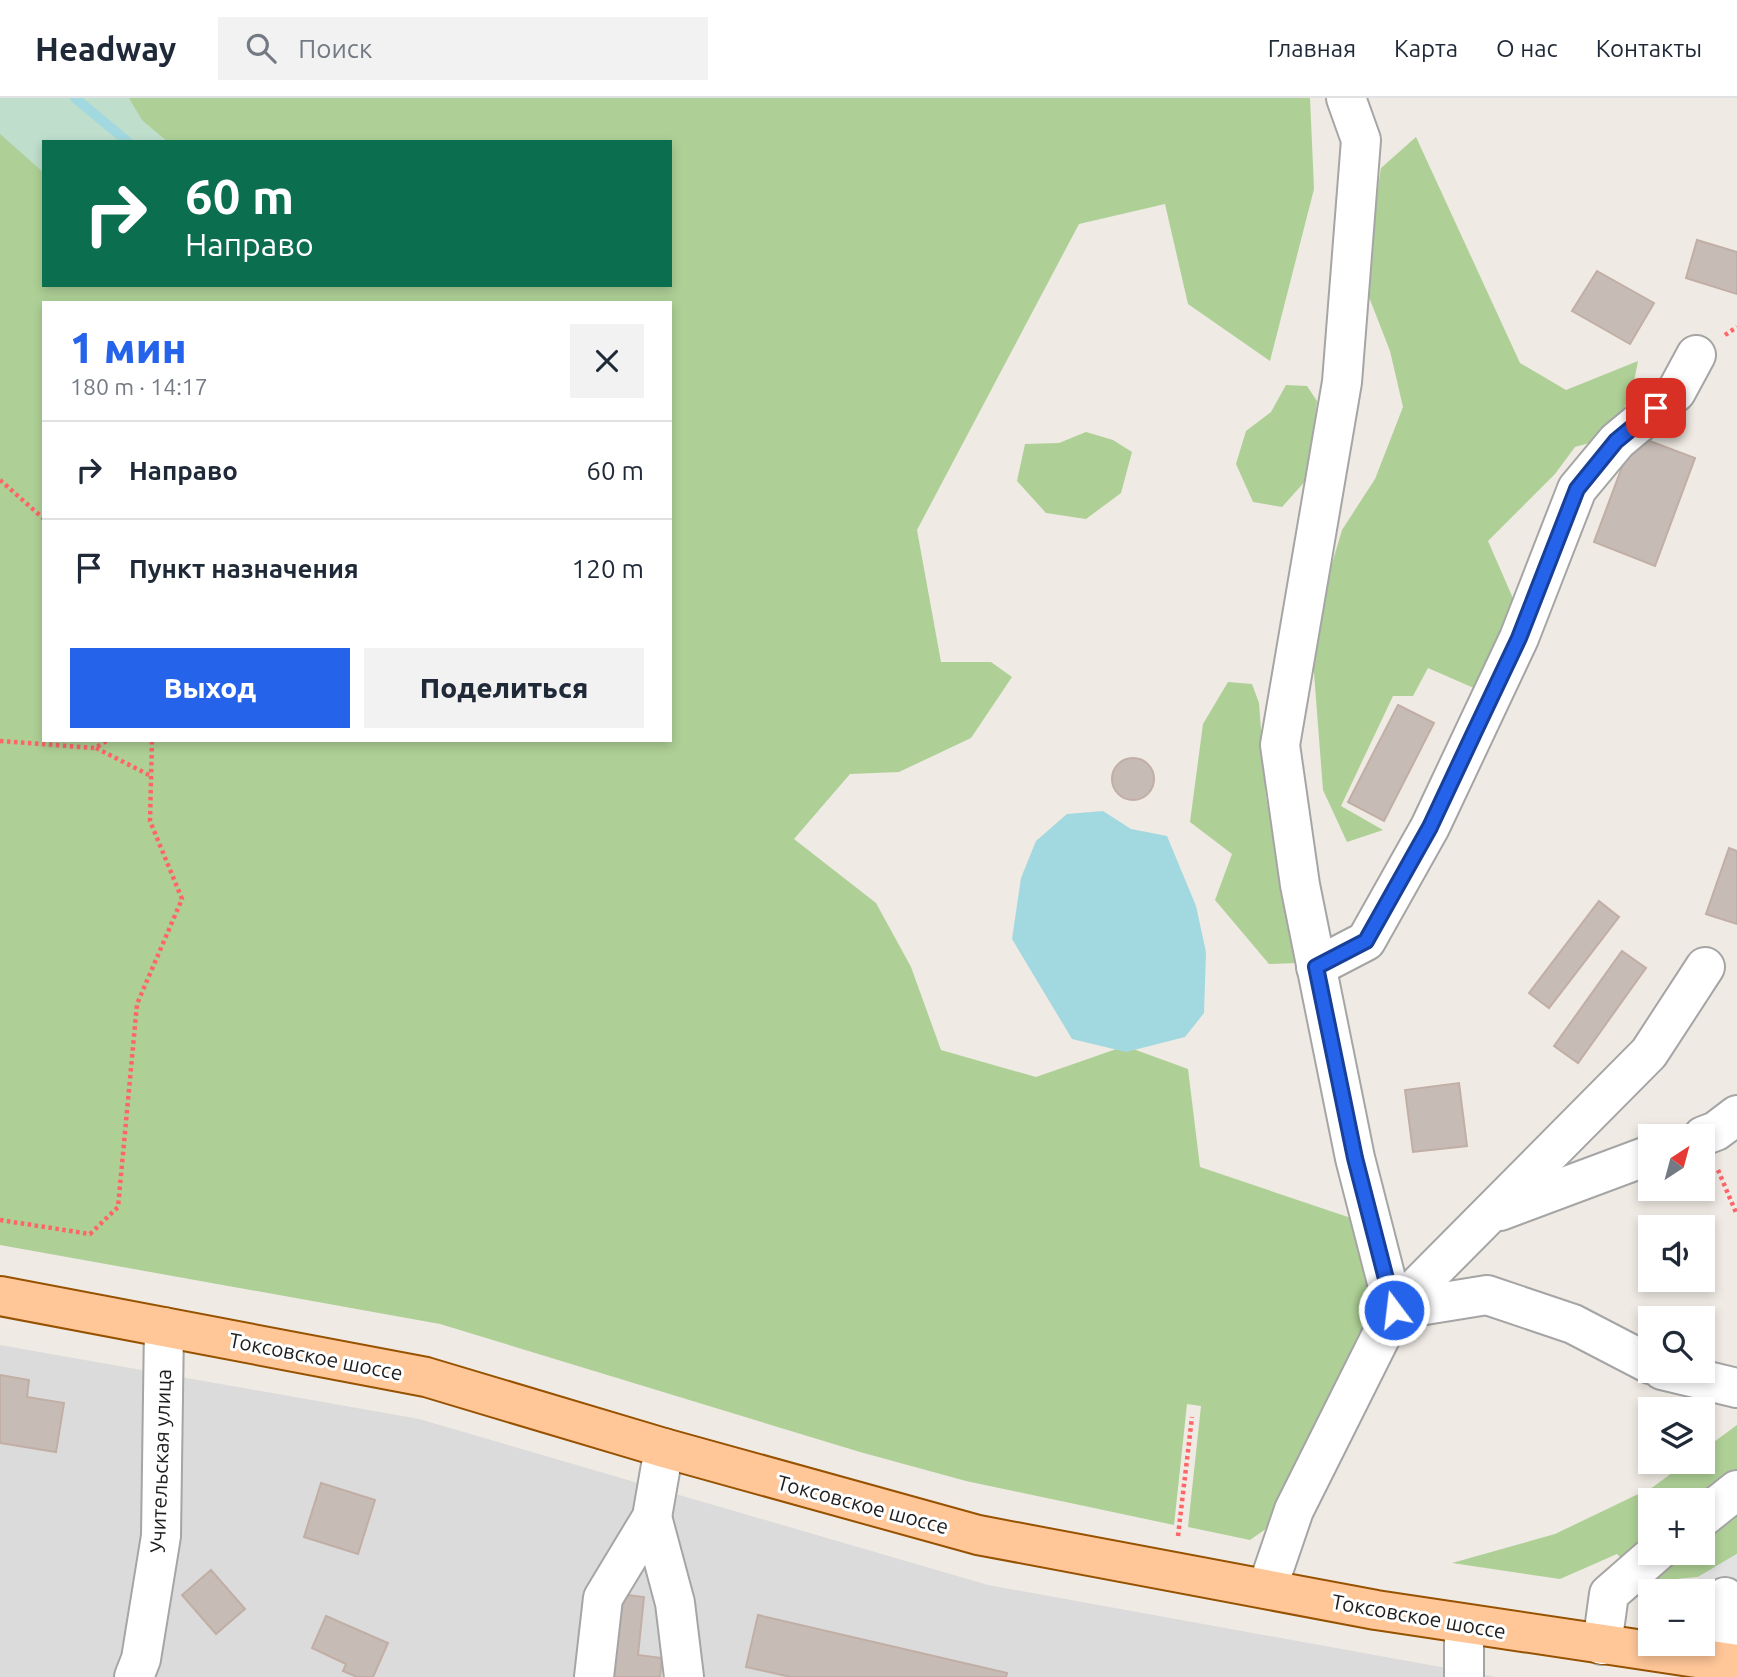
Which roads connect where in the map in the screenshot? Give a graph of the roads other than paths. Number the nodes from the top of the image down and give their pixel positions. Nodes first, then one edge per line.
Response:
1 (1346, 98) edge
2 (1696, 355) dead end
3 (1316, 967) junction
4 (1705, 967) dead end
5 (1638, 1159) edge
6 (1488, 1215) junction
7 (0, 1296) edge
8 (1394, 1310) junction
9 (164, 1326) junction
10 (1638, 1358) edge
11 (1715, 1383) edge
12 (1737, 1388) edge
13 (664, 1448) junction
14 (1737, 1490) edge
15 (1715, 1507) edge
16 (652, 1517) junction
17 (1642, 1565) edge
18 (1267, 1589) junction
19 (1725, 1597) dead end
20 (1464, 1624) junction
21 (1602, 1645) junction
22 (1731, 1664) edge
23 (144, 1671) edge
24 (594, 1677) edge
25 (684, 1677) edge
26 (1464, 1677) edge

1 - 3 street
2 - 3 street
3 - 8 street
4 - 6 street
5 - 6 street
6 - 8 street
7 - 9 main road, Токсовское шоссе
8 - 10 street
8 - 18 street
9 - 13 main road, Токсовское шоссе
9 - 23 street, Учительская улица
11 - 12 street
13 - 16 street
13 - 18 main road, Токсовское шоссе
14 - 15 street
16 - 24 street
16 - 25 street
17 - 21 street
18 - 20 main road, Токсовское шоссе
19 - 22 street
20 - 21 main road, Токсовское шоссе
20 - 26 street
21 - 22 main road, Токсовское шоссе

